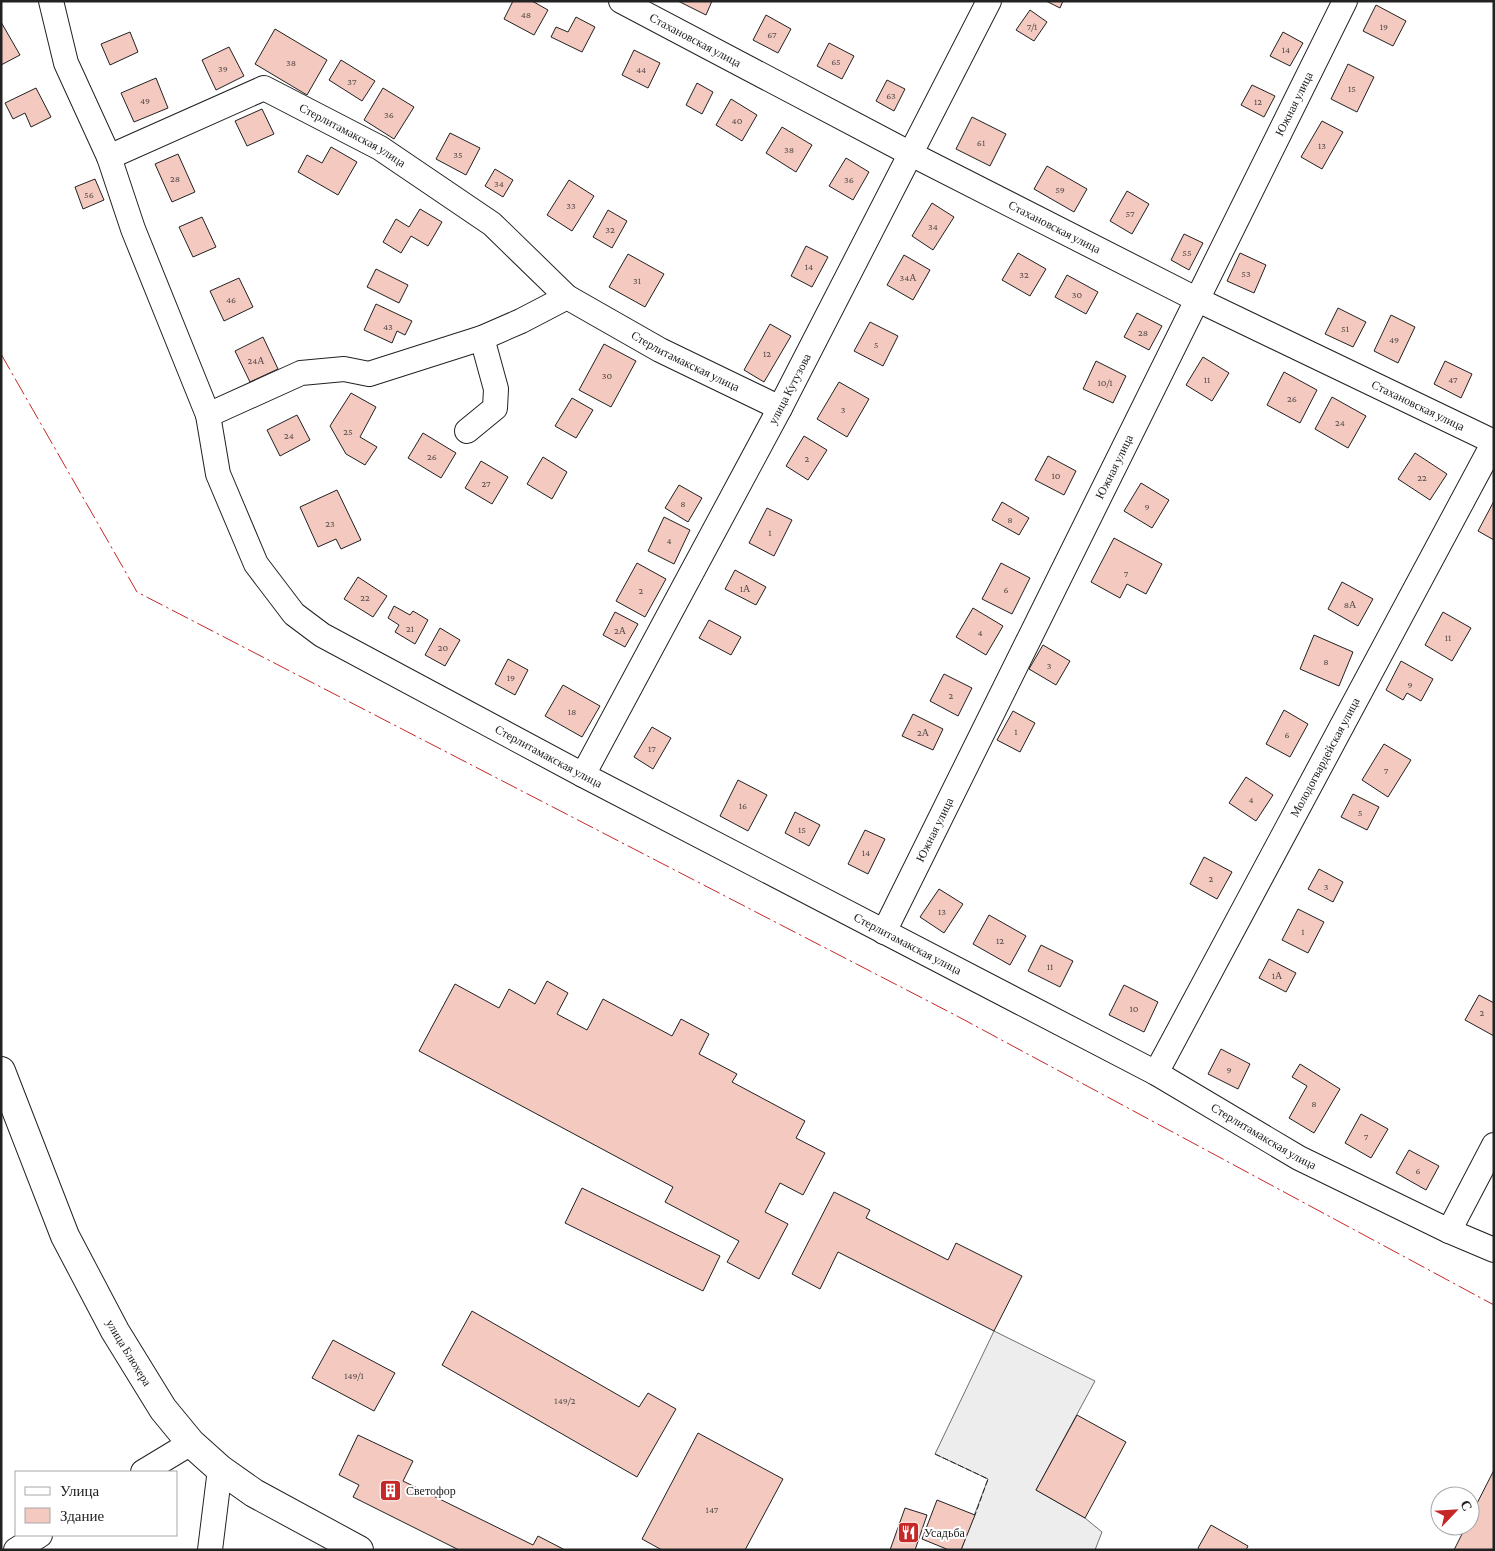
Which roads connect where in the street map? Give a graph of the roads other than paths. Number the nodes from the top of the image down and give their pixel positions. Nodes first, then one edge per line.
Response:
1 (51, 1) edge
2 (621, 1) edge
3 (989, 1) edge
4 (1344, 1) edge
5 (911, 154) junction
6 (109, 157) junction
7 (567, 297) junction
8 (1196, 299) junction
9 (482, 338) junction
10 (780, 408) junction
11 (208, 415) junction
12 (467, 431) dead end
13 (1494, 442) edge
14 (583, 775) junction
15 (884, 932) junction
16 (1, 1072) edge
17 (1156, 1073) junction
18 (1494, 1145) edge
19 (1449, 1230) junction
20 (1494, 1250) edge
21 (191, 1443) junction
22 (220, 1469) junction
23 (145, 1471) edge
24 (38, 1536) edge
25 (16, 1550) edge
26 (210, 1550) edge
27 (359, 1550) edge

1 - 6 street, Стерлитамакская улица
2 - 5 street, Стахановская улица
3 - 5 street, улица Кутузова
4 - 8 street, Южная улица
5 - 8 street, Стахановская улица
5 - 10 street, улица Кутузова
6 - 7 street, Стерлитамакская улица
6 - 11 street, Стерлитамакская улица
7 - 9 street
7 - 10 street, Стерлитамакская улица
8 - 13 street, Стахановская улица
8 - 15 street, Южная улица
9 - 11 street
9 - 12 street
10 - 14 street, улица Кутузова
11 - 14 street, Стерлитамакская улица
13 - 17 street, Молодогвардейская улица
14 - 15 street, Стерлитамакская улица
15 - 17 street, Стерлитамакская улица
16 - 21 main road, улица Блюхера
17 - 19 street, Стерлитамакская улица
18 - 19 street
19 - 20 street, Стерлитамакская улица
21 - 22 main road, улица Блюхера
21 - 23 street
22 - 26 street
22 - 27 main road, улица Блюхера
24 - 25 street

